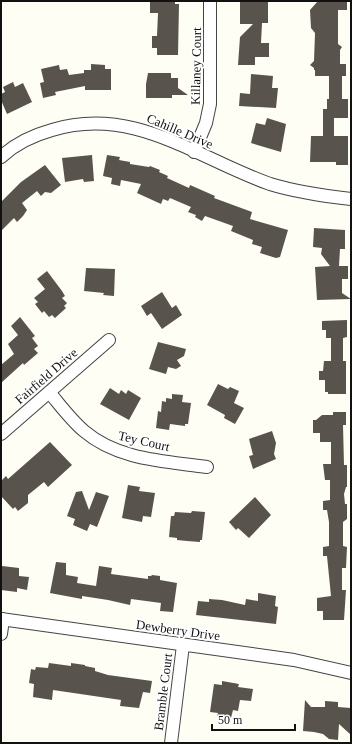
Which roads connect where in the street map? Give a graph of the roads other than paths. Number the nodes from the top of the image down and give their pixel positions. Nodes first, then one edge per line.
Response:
1 (210, 1) edge
2 (194, 152) junction
3 (1, 157) edge
4 (351, 199) edge
5 (109, 340) dead end
6 (49, 392) junction
7 (1, 434) edge
8 (207, 467) dead end
9 (2, 619) edge
10 (1, 634) edge
11 (183, 645) junction
12 (351, 673) edge
13 (171, 743) edge

1 - 2 street, Killaney Court
2 - 3 street, Cahille Drive
2 - 4 street, Cahille Drive
5 - 6 street, Fairfield Drive
6 - 7 street, Fairfield Drive
6 - 8 street, Tey Court
9 - 10 street
9 - 11 street, Dewberry Drive
11 - 12 street, Dewberry Drive
11 - 13 street, Bramble Court

